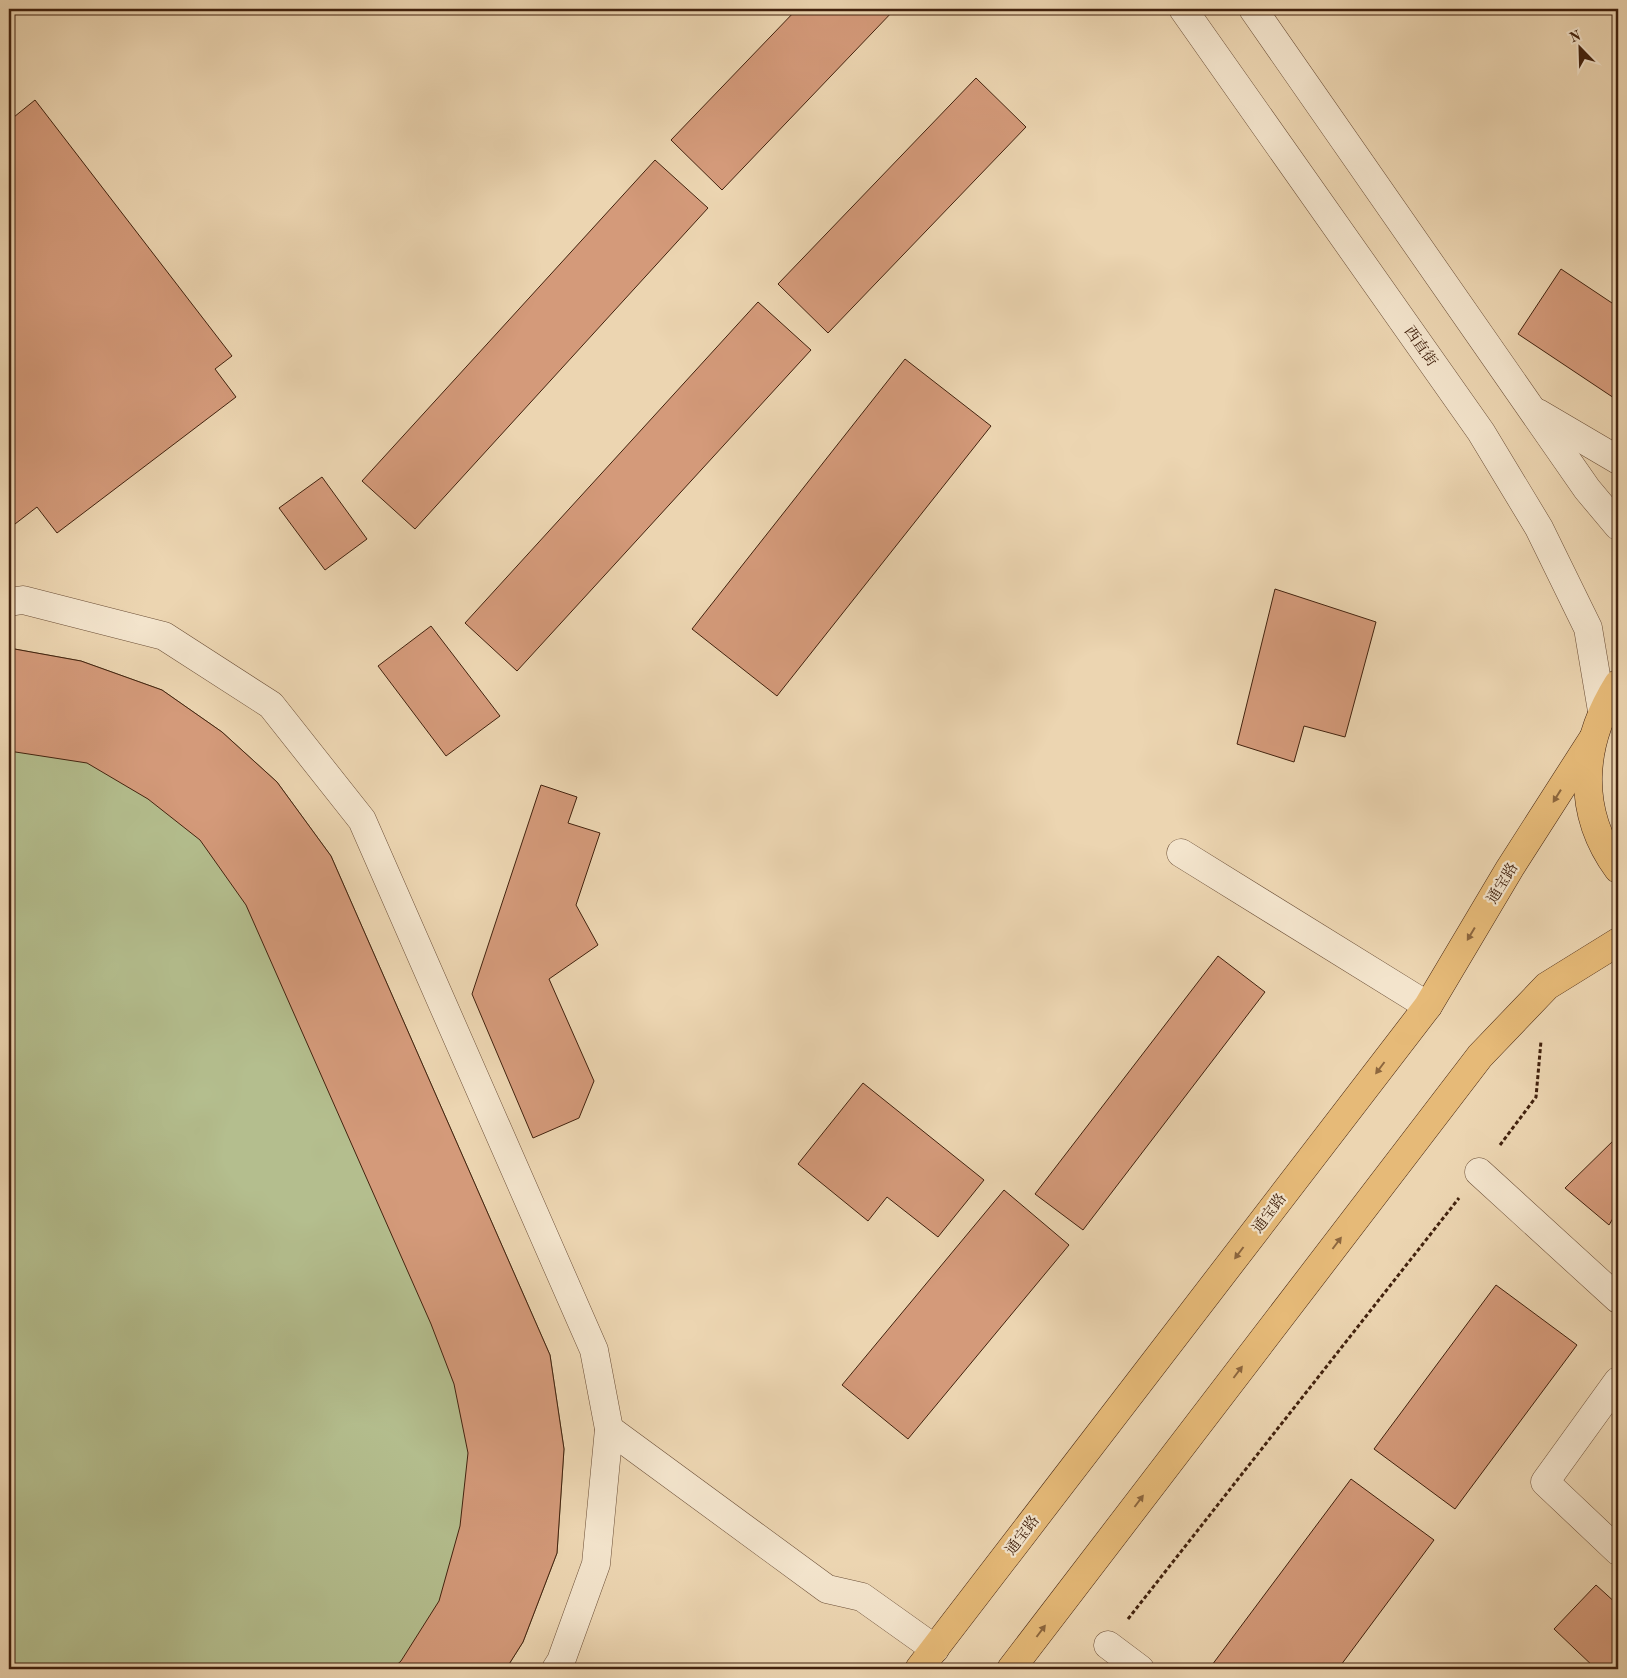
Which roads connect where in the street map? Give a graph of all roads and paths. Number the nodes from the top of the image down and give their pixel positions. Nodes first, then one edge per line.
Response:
1 (1183, 9) edge
2 (1253, 9) edge
3 (1531, 409) junction
4 (1618, 460) edge
5 (1618, 526) edge
6 (9, 602) edge
7 (1618, 684) edge
8 (1602, 711) junction
9 (1592, 740) junction
10 (1181, 852) dead end
11 (1618, 869) edge
12 (1618, 942) edge
13 (1546, 986) junction
14 (1428, 1006) junction
15 (1479, 1172) junction
16 (1618, 1299) edge
17 (1618, 1381) edge
18 (610, 1429) junction
19 (1618, 1551) edge
20 (1108, 1645) joint
21 (927, 1659) edge
22 (556, 1669) edge
23 (1011, 1669) edge
24 (1140, 1669) edge

1 - 8 street, 西直街
2 - 3 street
3 - 4 street
3 - 5 street
6 - 18 street
7 - 8 main road
8 - 9 main road
9 - 11 main road
9 -> 14 main road, 通宝路
10 - 14 street
12 - 13 main road
13 - 15 path
23 -> 13 main road
14 -> 21 main road, 通宝路
15 - 16 street
15 - 20 path
17 - 19 street
18 - 21 street
18 - 22 street
20 - 24 street

